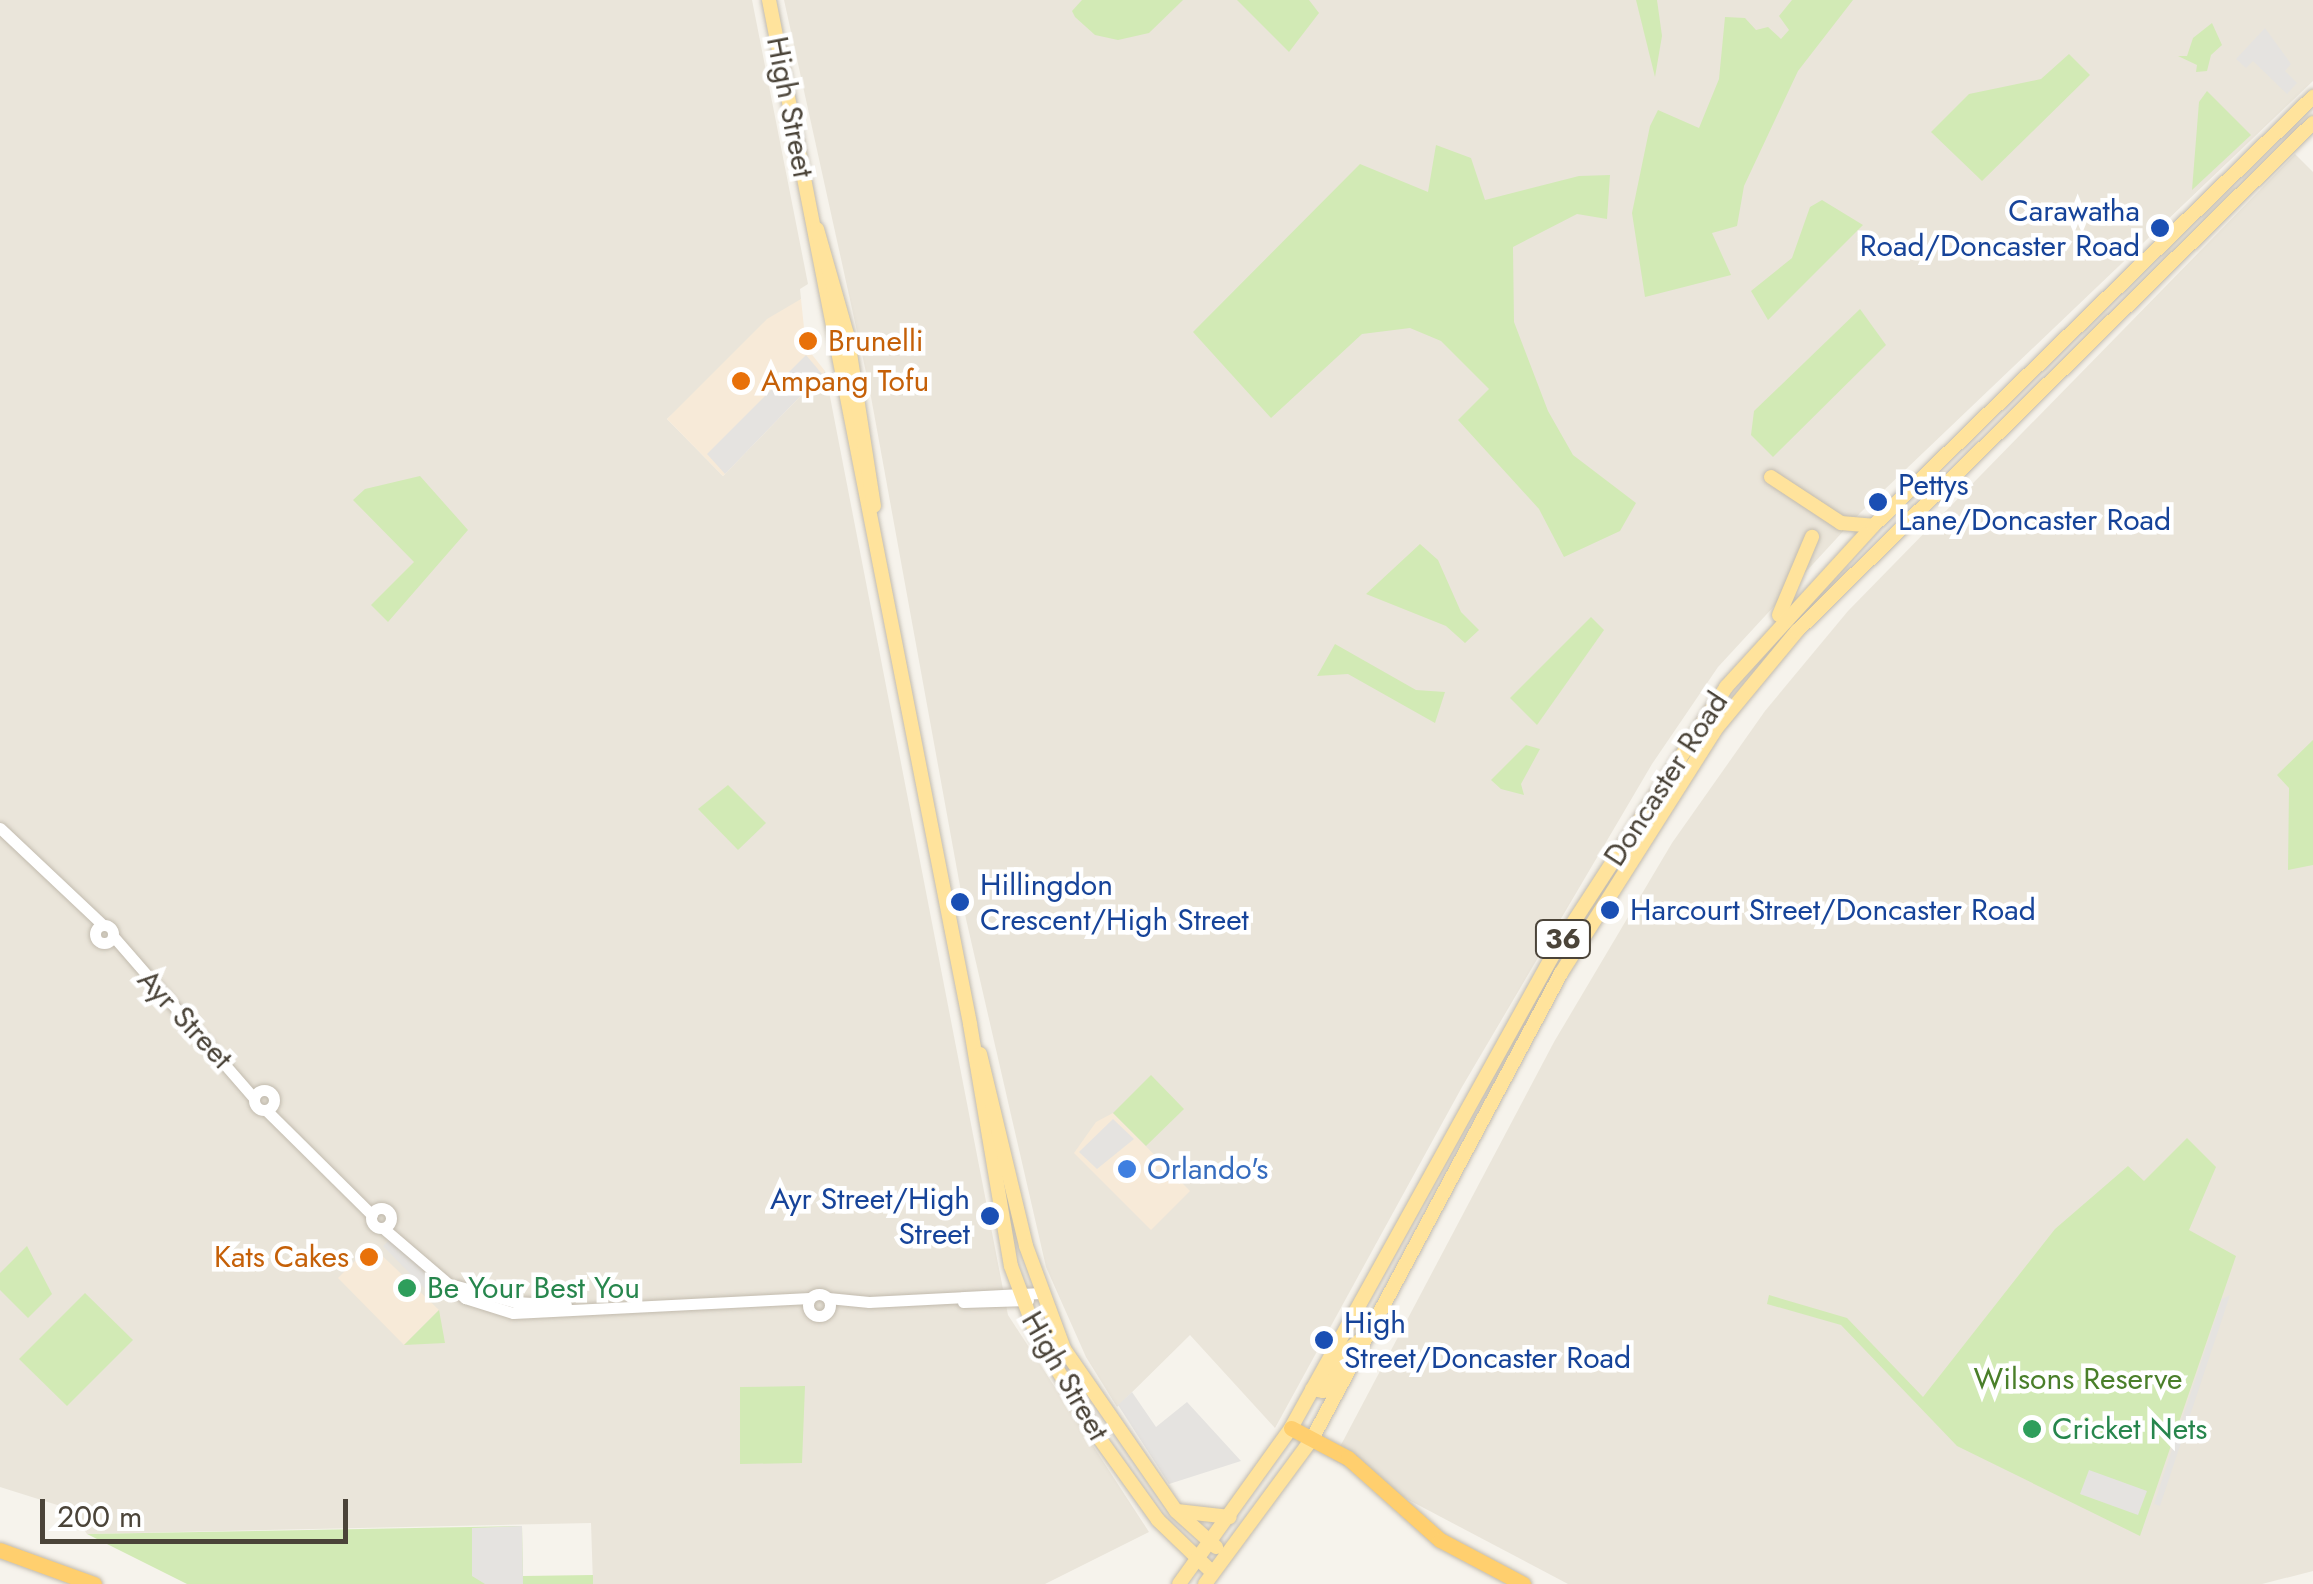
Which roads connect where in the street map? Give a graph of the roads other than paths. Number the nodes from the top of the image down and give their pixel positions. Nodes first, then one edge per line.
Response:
1 (769, 0) edge
2 (2313, 98) edge
3 (2313, 123) edge
4 (2123, 285) junction
5 (2135, 298) junction
6 (1771, 476) dead end
7 (1873, 526) junction
8 (1812, 537) dead end
9 (1842, 558) junction
10 (1857, 573) junction
11 (1772, 629) junction
12 (0, 828) edge
13 (970, 1024) junction
14 (1040, 1293) junction
15 (1021, 1297) junction
16 (829, 1303) junction
17 (809, 1304) junction
18 (1365, 1336) junction
19 (1312, 1389) junction
20 (1291, 1428) junction
21 (1312, 1439) junction
22 (1176, 1511) junction
23 (1230, 1517) junction
24 (1174, 1538) junction
25 (1209, 1541) junction
26 (0, 1550) edge
27 (1226, 1555) junction
28 (1196, 1559) junction
29 (1209, 1578) edge
30 (94, 1584) edge
31 (1178, 1584) edge
32 (1523, 1584) edge

1 - 13 main road, High Street
2 - 4 main road, Doncaster Road / 36
3 - 5 main road, Doncaster Road / 36
4 - 5 main road
4 - 7 main road, Doncaster Road / 36
5 - 10 main road, Doncaster Road / 36
6 - 7 main road
7 - 9 main road, Doncaster Road / 36
8 - 11 main road
9 - 10 main road
9 - 11 main road, Doncaster Road / 36
10 - 18 main road, Doncaster Road / 36
11 - 19 main road, Doncaster Road / 36
12 - 17 street, Ayr Street
13 - 14 main road, High Street
13 - 15 main road, High Street
14 - 15 street
14 - 22 main road, High Street
15 - 16 street
15 - 24 main road, High Street
16 - 17 street
16 - 17 street
18 - 19 main road
18 - 21 main road, Doncaster Road / 36
19 - 20 main road, Doncaster Road / 36
20 - 21 highway
20 - 23 main road, Doncaster Road / 36
21 - 27 main road, Doncaster Road / 36
21 - 32 highway
22 - 23 main road
22 - 25 main road, High Street
23 - 25 main road, Doncaster Road / 36
24 - 28 main road, High Street
24 - 31 main road
25 - 27 main road, High Street
25 - 28 main road, Doncaster Road / 36
26 - 30 highway
27 - 29 main road, Doncaster Road / 36
28 - 29 main road, High Street
28 - 31 main road, Doncaster Road / 36

